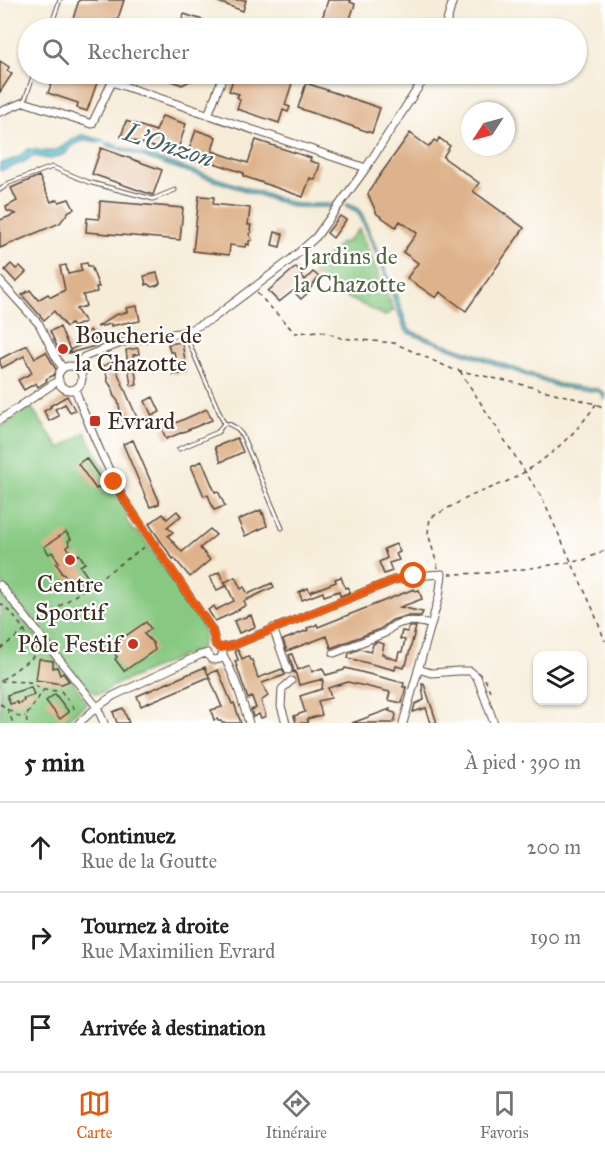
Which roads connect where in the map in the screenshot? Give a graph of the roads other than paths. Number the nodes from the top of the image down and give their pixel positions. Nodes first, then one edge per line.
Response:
1 (60, 0) edge
2 (453, 0) edge
3 (54, 18) edge
4 (448, 18) edge
5 (30, 84) edge
6 (111, 84) edge
7 (118, 84) edge
8 (220, 84) edge
9 (422, 84) edge
10 (24, 102) junction
11 (0, 112) edge
12 (208, 115) junction
13 (366, 168) junction
14 (0, 190) edge
15 (175, 190) dead end
16 (0, 281) edge
17 (185, 332) junction
18 (76, 367) junction
19 (63, 368) junction
20 (59, 380) junction
21 (75, 389) junction
22 (0, 420) edge
23 (224, 423) junction
24 (179, 449) dead end
25 (282, 528) dead end
26 (0, 585) edge
27 (431, 626) junction
28 (273, 628) junction
29 (220, 649) junction
30 (207, 653) junction
31 (334, 653) dead end
32 (418, 669) junction
33 (288, 670) dead end
34 (291, 681) dead end
35 (97, 706) junction
36 (79, 723) edge
37 (104, 723) edge
38 (249, 723) edge
39 (286, 723) edge
40 (403, 723) edge
41 (494, 723) edge

1 - 3 lane
2 - 4 street
5 - 10 lane
6 - 10 street
7 - 12 street
8 - 12 street
9 - 13 street
10 - 11 street
12 - 13 street
13 - 17 street
14 - 15 lane
16 - 19 street
17 - 18 street
17 - 23 lane
18 - 19 street
18 - 21 street
19 - 20 street
20 - 21 street
20 - 22 street
21 - 29 street
23 - 24 lane
23 - 25 lane
26 - 35 street
27 - 28 street
27 - 31 street
27 - 32 street
28 - 29 street
28 - 33 street
29 - 30 street
29 - 30 street
29 - 38 street
30 - 35 street
32 - 40 street
32 - 41 street
34 - 39 street
35 - 36 street
35 - 37 street

